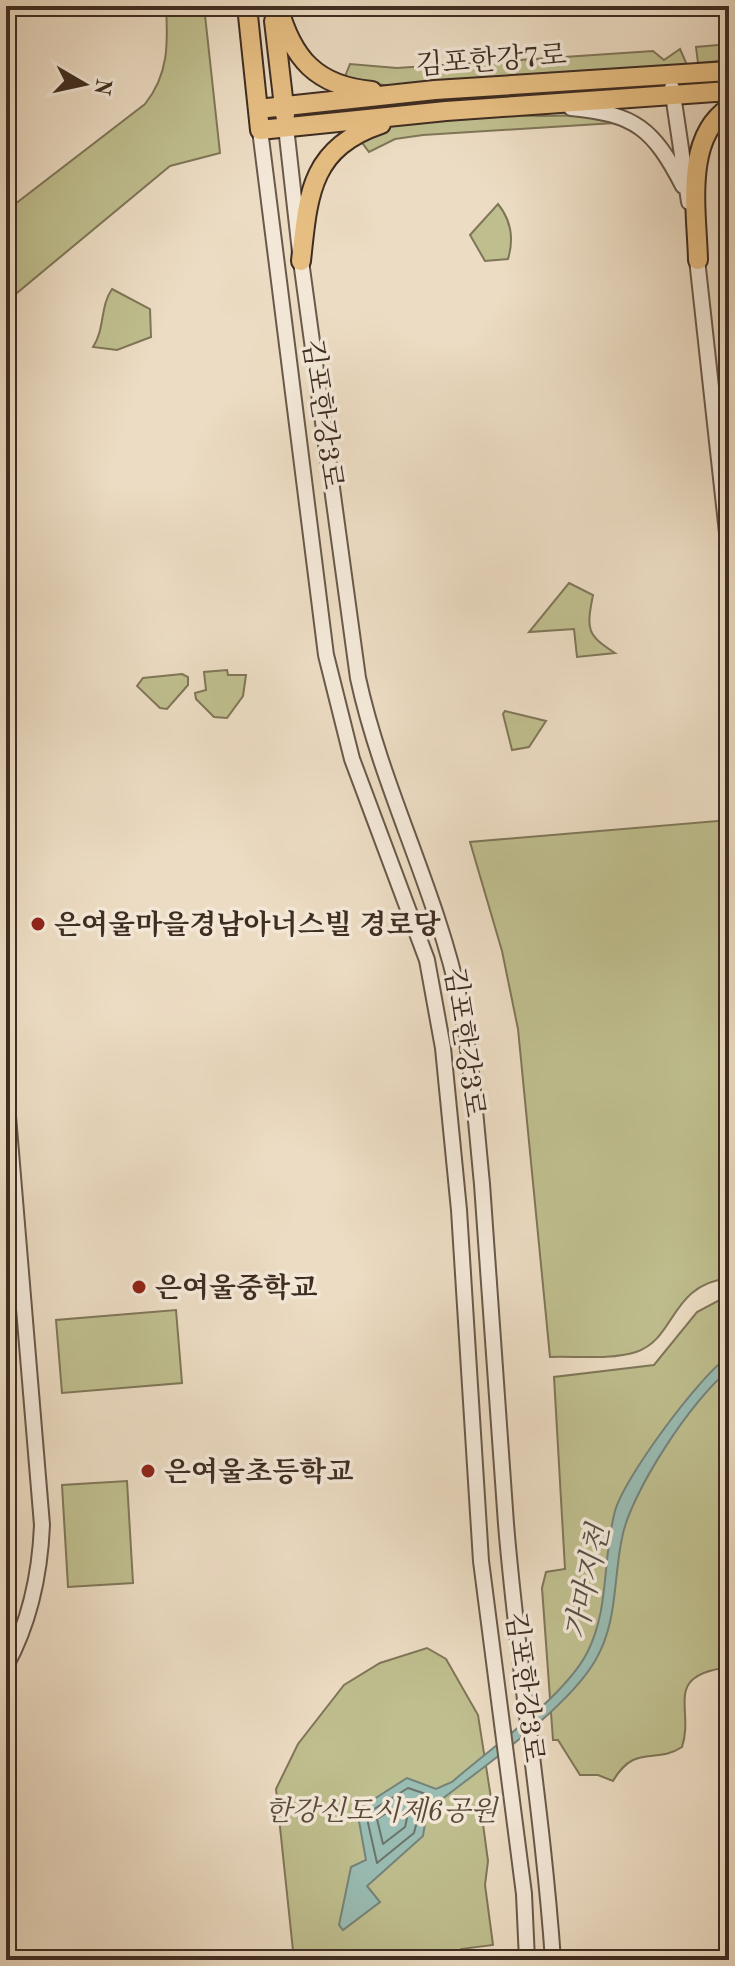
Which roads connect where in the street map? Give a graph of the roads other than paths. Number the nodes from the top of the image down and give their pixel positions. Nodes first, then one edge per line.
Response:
1 (247, 6) edge
2 (275, 6) edge
3 (729, 71) edge
4 (670, 76) junction
5 (435, 90) junction
6 (729, 91) edge
7 (673, 95) junction
8 (530, 104) junction
9 (729, 108) edge
10 (258, 109) junction
11 (446, 111) junction
12 (285, 117) junction
13 (260, 130) junction
14 (688, 197) junction
15 (698, 260) junction
16 (301, 261) junction
17 (729, 551) edge
18 (6, 1092) edge
19 (6, 1666) edge
20 (550, 1906) junction
21 (527, 1960) edge
22 (553, 1960) edge
23 (564, 1960) edge

1 - 10 main road, 김포한강3로
2 - 5 main road
2 - 12 main road, 김포한강3로
3 - 4 main road, 김포한강7로
4 - 5 main road, 김포한강7로
4 - 7 street
5 - 12 main road, 김포한강7로
6 - 7 main road, 김포한강7로
7 - 8 main road, 김포한강7로
7 - 14 street
8 - 11 main road, 김포한강7로
8 - 14 street
9 - 15 main road
10 - 12 main road, 김포한강7로
10 - 13 main road, 김포한강3로
11 - 12 main road, 김포한강7로
11 - 16 main road
12 - 13 main road, 김포한강7로
12 - 16 street, 김포한강3로
13 - 21 street, 김포한강3로
14 - 15 street
15 - 17 street
16 - 20 street, 김포한강3로
18 - 19 street
20 - 22 street, 김포한강3로
20 - 23 street

